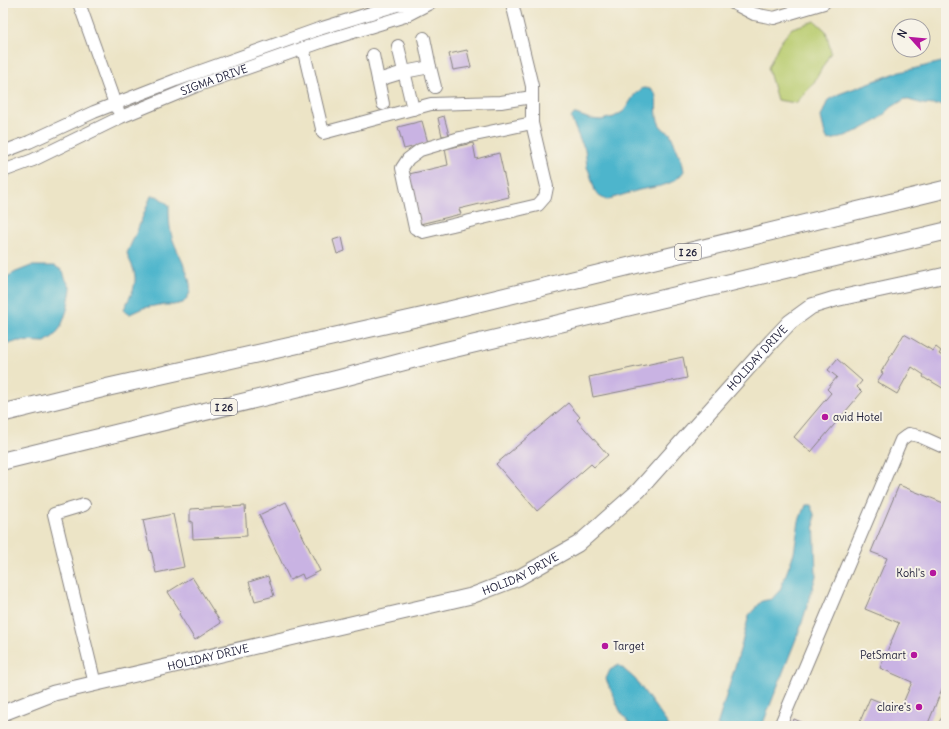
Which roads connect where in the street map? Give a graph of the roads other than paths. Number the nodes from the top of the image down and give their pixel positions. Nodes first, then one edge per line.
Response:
1 (79, 3) edge
2 (424, 3) edge
3 (430, 3) edge
4 (512, 3) edge
5 (733, 3) edge
6 (824, 3) edge
7 (424, 38) dead end
8 (398, 46) dead end
9 (303, 48) junction
10 (373, 55) dead end
11 (430, 67) junction
12 (404, 72) junction
13 (378, 80) junction
14 (435, 87) dead end
15 (532, 97) junction
16 (115, 104) junction
17 (383, 104) dead end
18 (413, 109) junction
19 (122, 117) junction
20 (532, 123) junction
21 (3, 152) edge
22 (3, 171) edge
23 (946, 189) edge
24 (946, 231) edge
25 (946, 275) edge
26 (3, 413) edge
27 (946, 448) edge
28 (3, 461) edge
29 (84, 505) dead end
30 (94, 684) junction
31 (3, 713) edge
32 (946, 723) edge
33 (780, 726) edge
34 (945, 726) edge

1 - 16 street
2 - 16 street, SIGMA DRIVE
3 - 9 street, SIGMA DRIVE
4 - 15 street
5 - 6 street
7 - 11 street
8 - 12 street
9 - 18 street
9 - 19 street, SIGMA DRIVE
10 - 13 street
11 - 12 street
11 - 14 street
12 - 13 street
12 - 18 street
13 - 17 street
15 - 18 street
15 - 20 street
16 - 19 street
16 - 21 street, SIGMA DRIVE
19 - 22 street, SIGMA DRIVE
20 - 20 street
23 - 26 highway, I 26
24 - 28 highway, I 26
25 - 30 main road, HOLIDAY DRIVE
27 - 33 street
29 - 30 street
30 - 31 main road, HOLIDAY DRIVE
32 - 34 street

